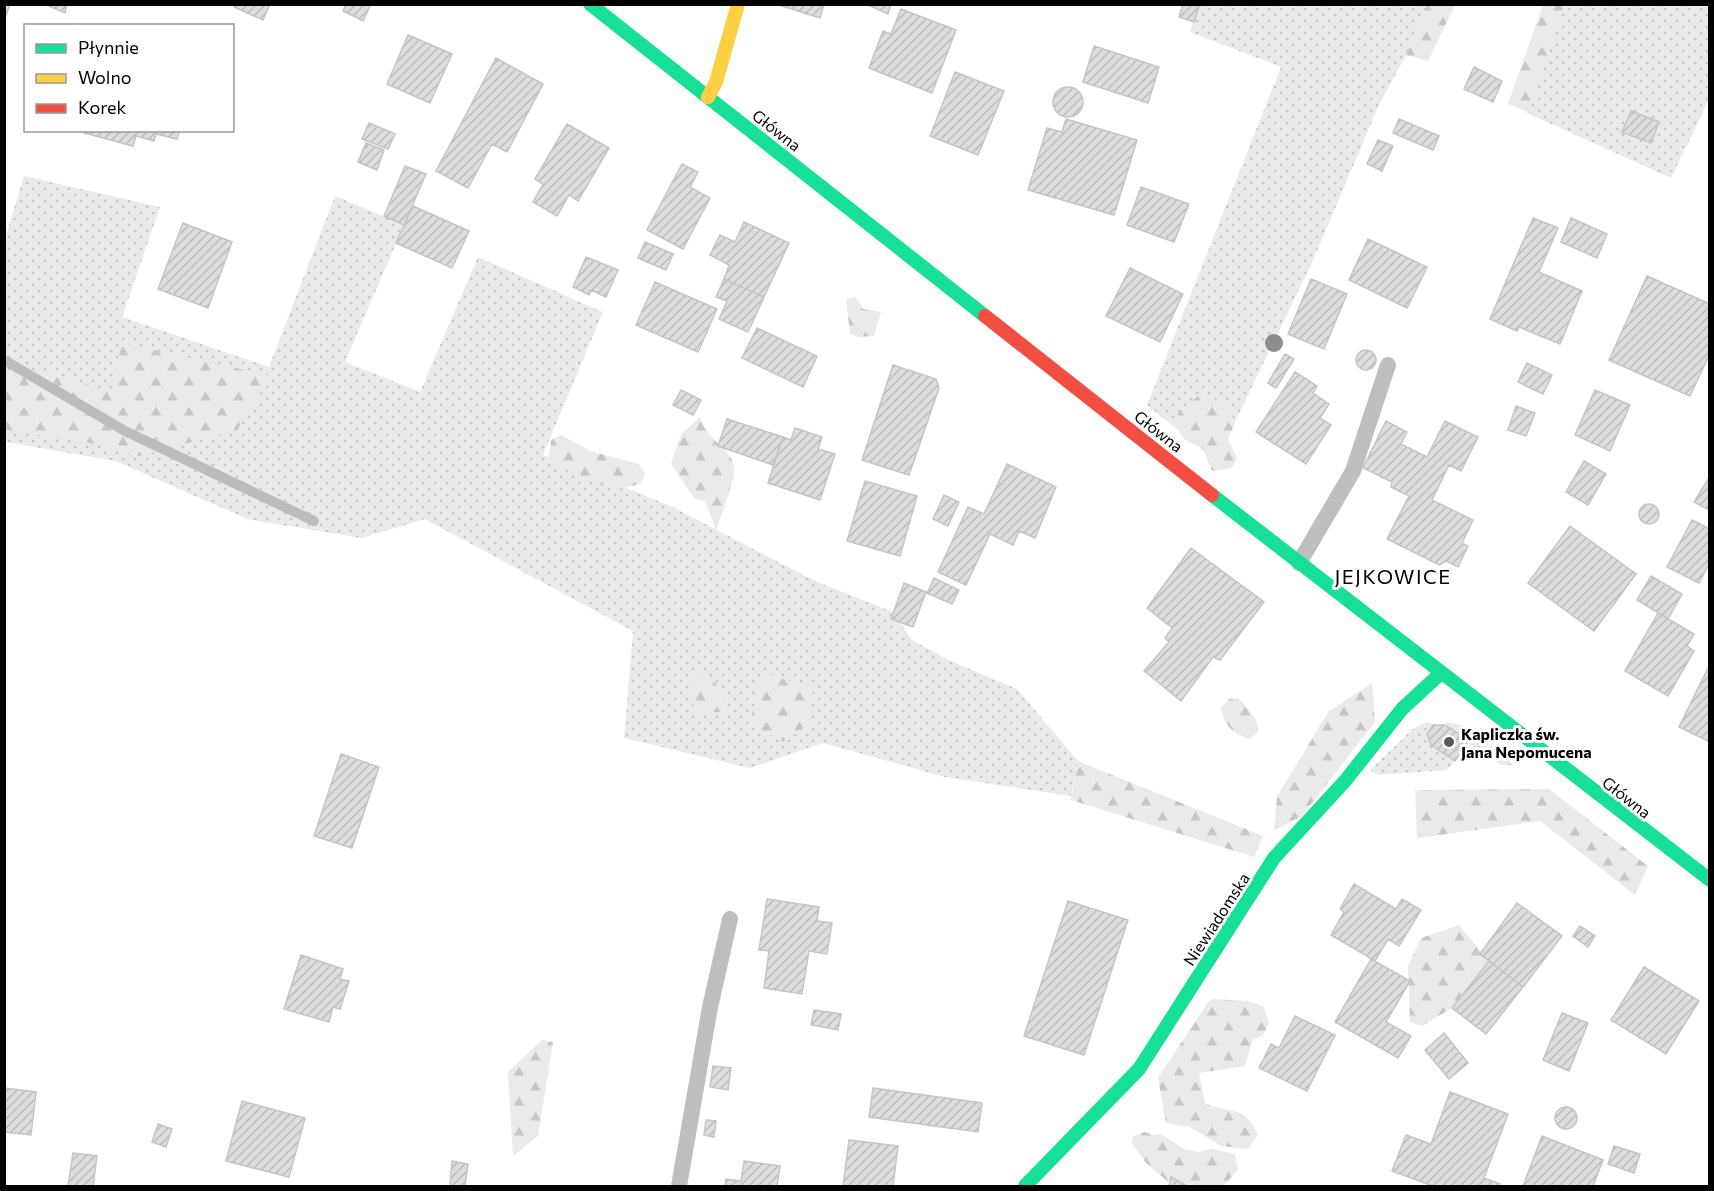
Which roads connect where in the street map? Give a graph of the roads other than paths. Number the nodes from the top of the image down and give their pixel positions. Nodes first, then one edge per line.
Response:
1 (590, 4) edge
2 (738, 4) edge
3 (708, 97) junction
4 (1388, 365) dead end
5 (1299, 563) junction
6 (1441, 672) junction
7 (1710, 880) edge
8 (730, 920) dead end
9 (679, 1186) edge
10 (1025, 1186) edge

1 - 3 street, Główna
2 - 3 street
3 - 5 street, Główna
4 - 5 lane
5 - 6 street, Główna
6 - 7 street, Główna
6 - 10 street, Niewiadomska
8 - 9 lane

